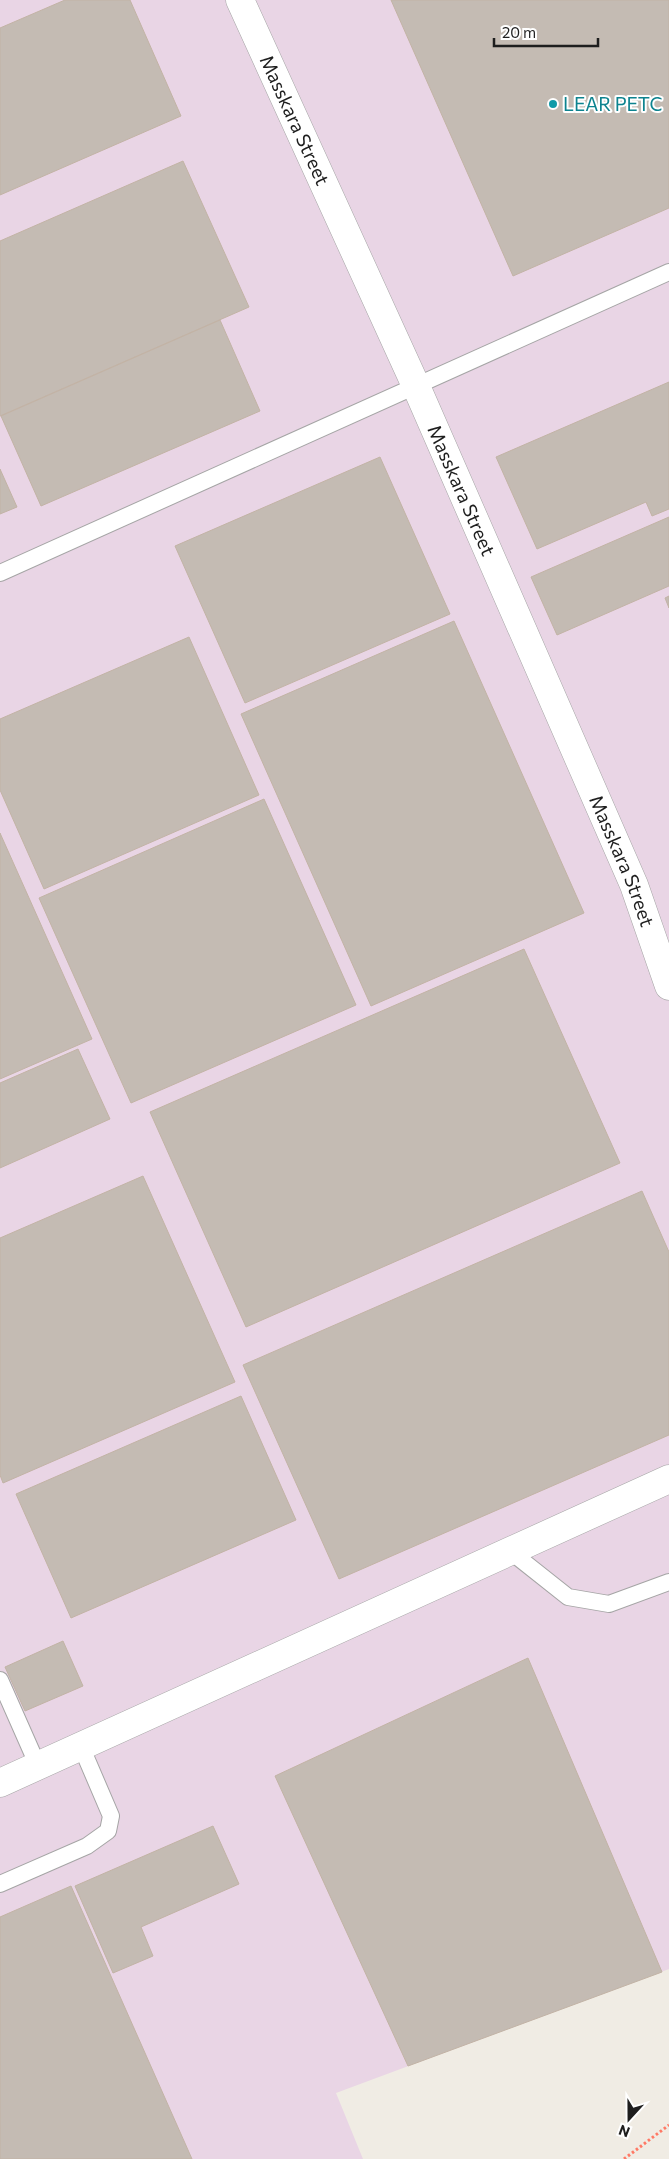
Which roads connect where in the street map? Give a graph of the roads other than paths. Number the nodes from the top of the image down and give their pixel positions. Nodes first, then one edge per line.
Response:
1 (240, 0) edge
2 (669, 272) edge
3 (416, 386) junction
4 (0, 573) edge
5 (669, 986) edge
6 (669, 1479) edge
7 (510, 1552) junction
8 (669, 1582) edge
9 (0, 1680) edge
10 (82, 1746) junction
11 (38, 1766) junction
12 (0, 1783) edge
13 (0, 1884) edge

1 - 3 street, Masskara Street
2 - 3 lane
3 - 4 lane
3 - 5 street, Masskara Street
6 - 7 street
7 - 8 lane
7 - 10 street
9 - 11 lane
10 - 11 street
10 - 13 lane
11 - 12 street

